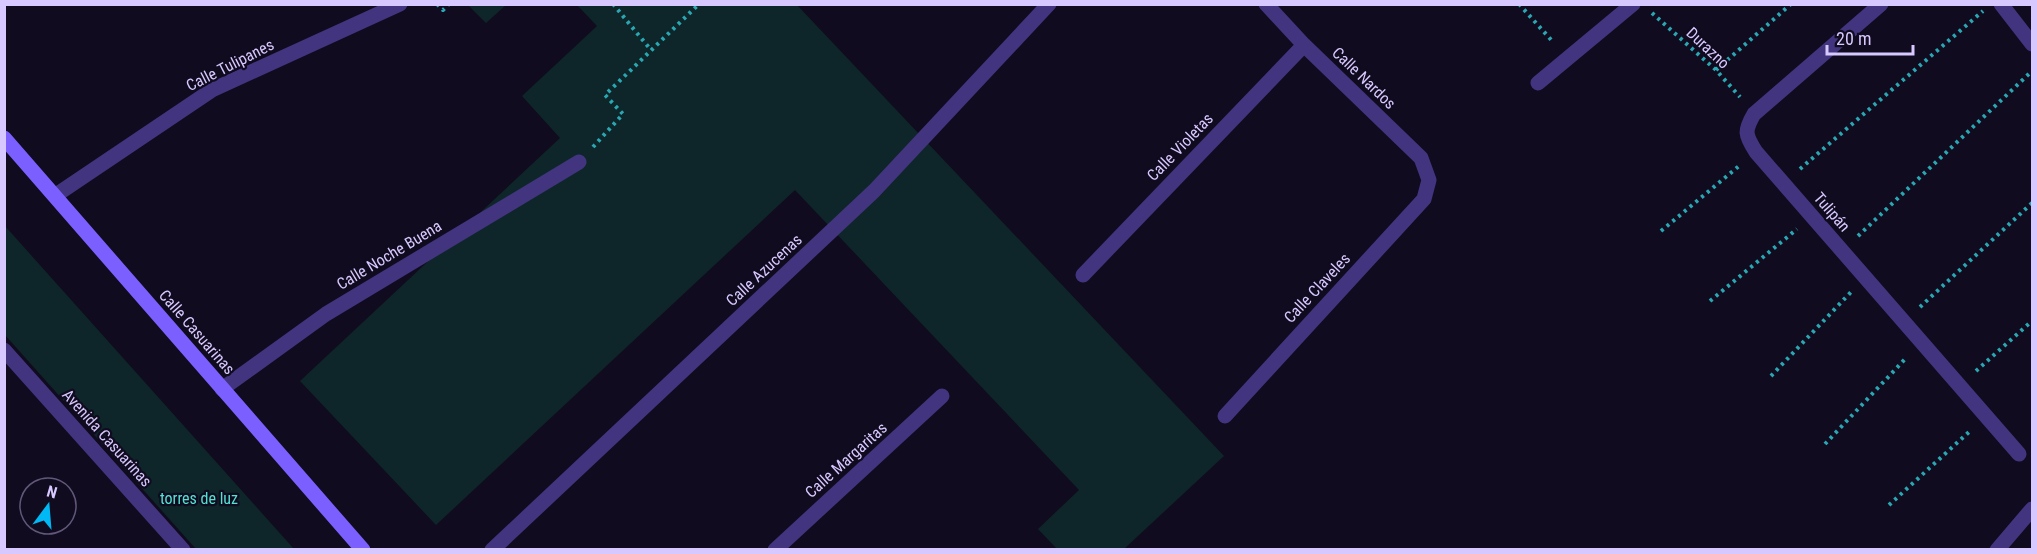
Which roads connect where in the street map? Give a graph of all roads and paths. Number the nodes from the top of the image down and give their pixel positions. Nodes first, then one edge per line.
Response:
1 (400, 4) edge
2 (437, 4) edge
3 (449, 4) edge
4 (613, 4) edge
5 (699, 4) edge
6 (1049, 4) edge
7 (1266, 4) edge
8 (1519, 4) edge
9 (1633, 4) edge
10 (1791, 4) edge
11 (1881, 4) edge
12 (1990, 4) edge
13 (2001, 4) edge
14 (1651, 12) dead end
15 (2032, 44) edge
16 (1304, 45) junction
17 (651, 50) junction
18 (1568, 60) junction
19 (1716, 70) junction
20 (2032, 71) edge
21 (1538, 83) dead end
22 (1754, 114) junction
23 (4, 138) edge
24 (1756, 152) junction
25 (579, 162) joint
26 (1430, 180) joint
27 (1783, 183) junction
28 (56, 195) junction
29 (2032, 203) edge
30 (1812, 216) junction
31 (1661, 231) dead end
32 (1842, 251) junction
33 (1083, 275) dead end
34 (1865, 277) junction
35 (1710, 301) dead end
36 (2032, 321) edge
37 (1904, 322) junction
38 (1922, 342) junction
39 (4, 350) edge
40 (1771, 376) dead end
41 (1959, 386) junction
42 (222, 389) junction
43 (942, 396) dead end
44 (1225, 416) dead end
45 (1986, 416) junction
46 (1825, 444) dead end
47 (2019, 454) dead end
48 (1889, 506) dead end
49 (2032, 509) edge
50 (183, 549) edge
51 (363, 549) edge
52 (492, 549) edge
53 (775, 549) edge
54 (1997, 549) edge

1 - 28 street, Calle Tulipanes
2 - 3 path
4 - 17 path
5 - 17 path
6 - 52 street, Calle Azucenas
7 - 16 street, Calle Nardos
8 - 18 path
9 - 18 street
10 - 19 path
11 - 22 street
12 - 27 path
13 - 15 street
14 - 19 path, Durazno
16 - 26 street, Calle Nardos
16 - 33 street, Calle Violetas
17 - 25 path
18 - 21 street
19 - 22 path, Durazno
20 - 32 path
22 - 24 street, Tulipán
23 - 28 street, Calle Casuarinas
24 - 27 street, Tulipán
24 - 31 path
25 - 42 street, Calle Noche Buena
26 - 44 street, Calle Claveles
27 - 30 street, Tulipán
28 - 42 street, Calle Casuarinas
29 - 37 path
30 - 32 street, Tulipán
30 - 35 path
32 - 34 street, Tulipán
34 - 37 street, Tulipán
34 - 40 path
36 - 41 path
37 - 38 street, Tulipán
38 - 41 street, Tulipán
38 - 46 path
39 - 50 street, Avenida Casuarinas
41 - 45 street, Tulipán
42 - 51 street, Calle Casuarinas
43 - 53 street, Calle Margaritas
45 - 47 street, Tulipán
45 - 48 path
49 - 54 street

